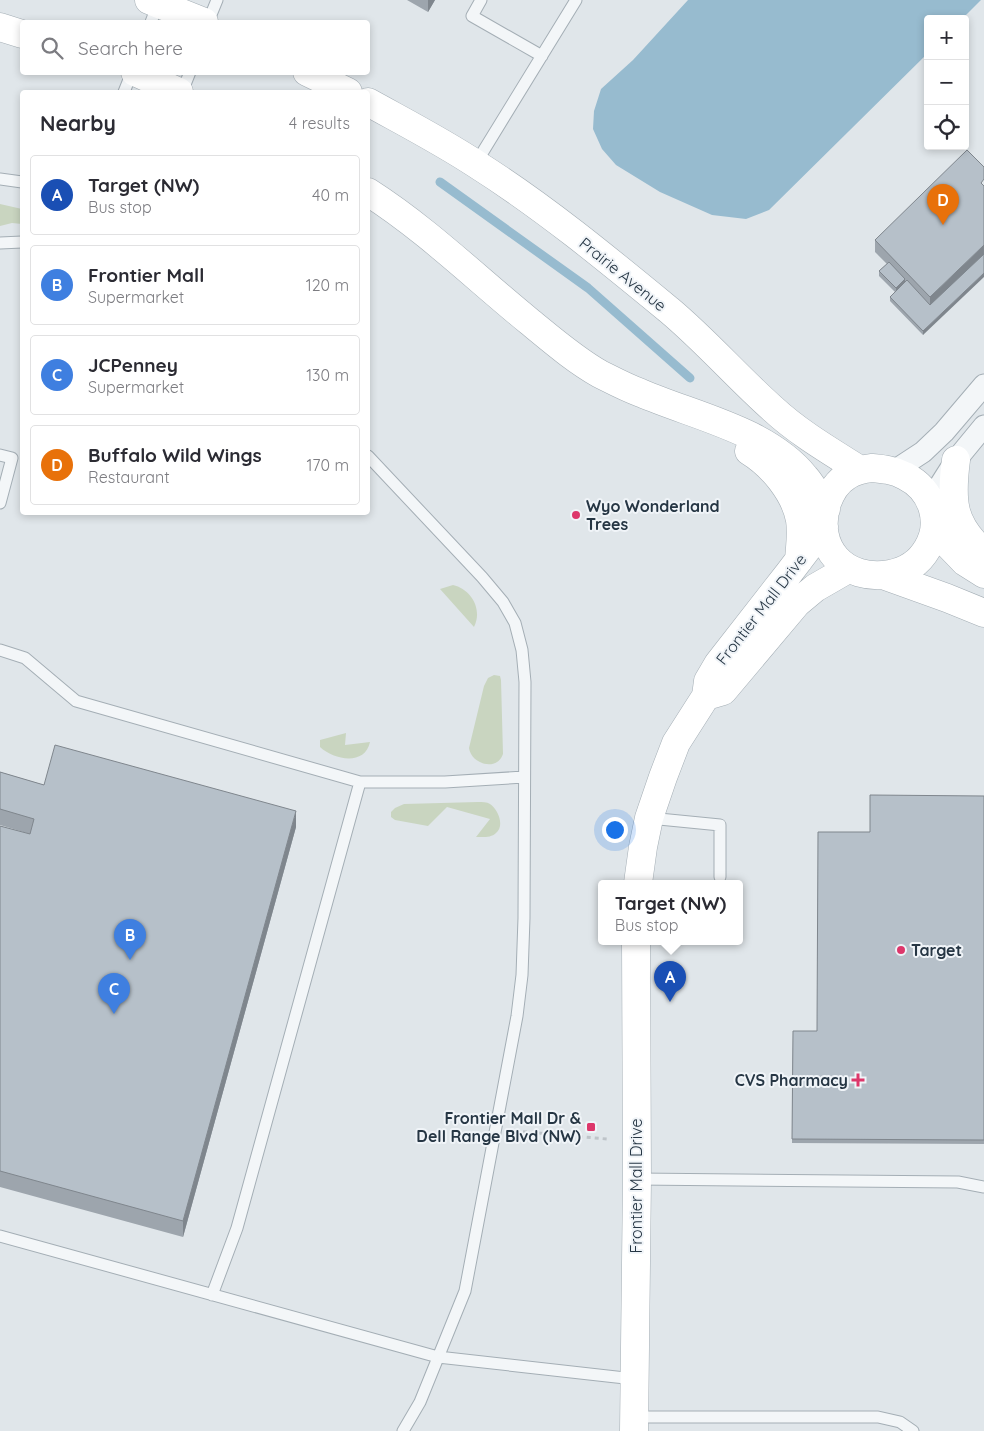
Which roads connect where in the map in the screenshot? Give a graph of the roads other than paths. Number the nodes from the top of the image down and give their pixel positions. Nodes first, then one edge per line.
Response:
1 (217, 0) edge
2 (481, 0) edge
3 (576, 0) edge
4 (155, 6) edge
5 (198, 20) edge
6 (209, 20) edge
7 (0, 27) edge
8 (20, 33) edge
9 (542, 56) junction
10 (132, 75) edge
11 (140, 75) edge
12 (189, 75) edge
13 (313, 75) edge
14 (125, 90) edge
15 (176, 90) edge
16 (182, 90) edge
17 (344, 90) edge
18 (370, 103) edge
19 (476, 163) junction
20 (0, 179) edge
21 (20, 182) edge
22 (370, 193) edge
23 (20, 242) edge
24 (0, 243) edge
25 (984, 385) edge
26 (700, 415) junction
27 (984, 426) edge
28 (0, 455) edge
29 (370, 458) edge
30 (956, 460) junction
31 (860, 470) junction
32 (894, 471) junction
33 (930, 501) junction
34 (0, 503) edge
35 (825, 518) junction
36 (935, 531) junction
37 (984, 552) edge
38 (799, 560) junction
39 (848, 569) junction
40 (984, 574) edge
41 (883, 575) junction
42 (984, 613) edge
43 (0, 650) edge
44 (706, 696) junction
45 (524, 777) junction
46 (360, 782) junction
47 (649, 818) junction
48 (720, 877) dead end
49 (638, 880) edge
50 (636, 945) edge
51 (636, 1179) junction
52 (984, 1187) edge
53 (0, 1236) edge
54 (212, 1295) junction
55 (438, 1357) junction
56 (634, 1379) junction
57 (634, 1424) edge
58 (403, 1431) edge
59 (913, 1431) edge

1 - 6 lane
2 - 9 lane
3 - 9 lane
4 - 5 street
7 - 8 street
9 - 19 lane
10 - 14 lane
11 - 15 street
12 - 16 lane
13 - 17 street
18 - 19 street, Prairie Avenue
19 - 31 street, Prairie Avenue
20 - 21 lane
22 - 26 street
23 - 24 lane
25 - 32 street
26 - 35 street
26 - 38 street
27 - 30 street
28 - 34 lane
29 - 45 lane
30 - 33 street
30 - 37 street
31 - 32 street
31 - 35 street
32 - 33 street
33 - 36 street
35 - 38 street, Frontier Mall Drive
35 - 39 street
36 - 40 street
36 - 41 street
38 - 44 street, Frontier Mall Drive
39 - 41 street
39 - 44 street, Frontier Mall Drive
41 - 42 street
43 - 46 lane
44 - 47 street, Frontier Mall Drive
45 - 46 lane
45 - 55 lane
46 - 54 lane
47 - 48 lane
47 - 49 street, Frontier Mall Drive
50 - 51 street, Frontier Mall Drive
51 - 52 lane
51 - 56 street, Frontier Mall Drive
53 - 54 lane
54 - 55 lane
55 - 56 lane
55 - 58 lane
56 - 57 street, Frontier Mall Drive
57 - 59 lane

